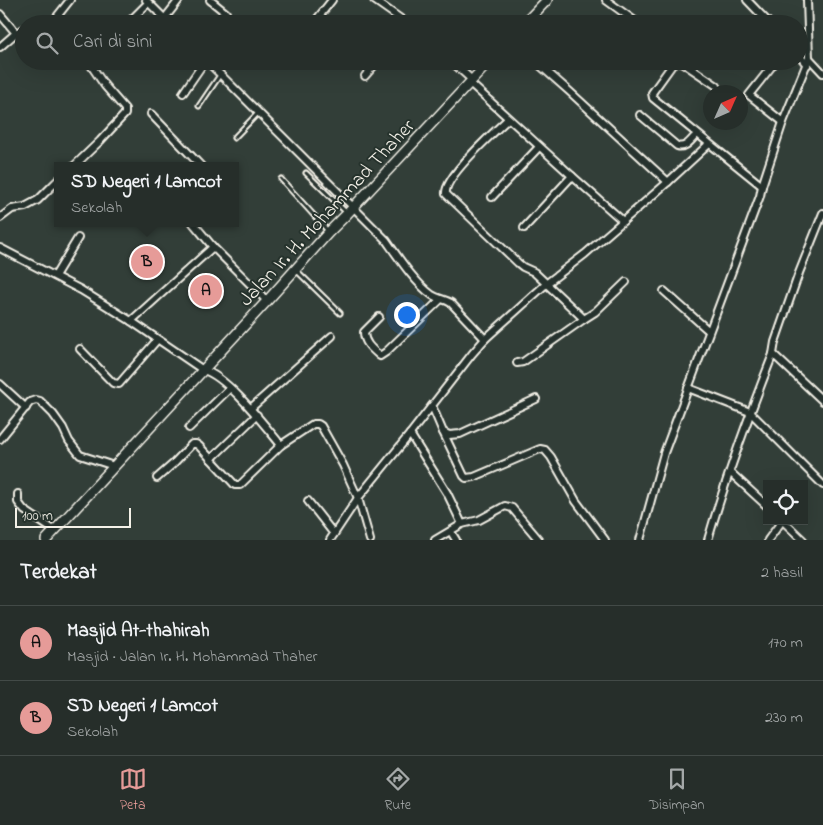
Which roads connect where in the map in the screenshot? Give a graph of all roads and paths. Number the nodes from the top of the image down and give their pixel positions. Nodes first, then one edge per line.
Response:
1 (70, 0) edge
2 (180, 0) edge
3 (210, 0) edge
4 (332, 0) edge
5 (374, 0) edge
6 (547, 0) edge
7 (606, 0) edge
8 (747, 0) edge
9 (806, 0) edge
10 (147, 1) edge
11 (226, 13) dead end
12 (0, 14) edge
13 (58, 15) edge
14 (135, 15) edge
15 (162, 15) edge
16 (168, 15) edge
17 (320, 15) edge
18 (395, 15) edge
19 (533, 15) edge
20 (627, 15) edge
21 (761, 15) edge
22 (806, 15) edge
23 (15, 32) edge
24 (15, 34) edge
25 (0, 47) edge
26 (808, 61) edge
27 (94, 70) edge
28 (200, 70) edge
29 (216, 70) edge
30 (370, 70) edge
31 (460, 70) edge
32 (482, 70) edge
33 (546, 70) edge
34 (669, 70) edge
35 (693, 70) edge
36 (769, 70) edge
37 (804, 70) edge
38 (823, 73) edge
39 (220, 74) junction
40 (365, 76) dead end
41 (471, 82) junction
42 (716, 85) edge
43 (183, 93) dead end
44 (200, 106) dead end
45 (258, 113) junction
46 (151, 114) dead end
47 (640, 115) dead end
48 (508, 119) junction
49 (783, 122) junction
50 (697, 134) junction
51 (234, 138) dead end
52 (709, 144) junction
53 (539, 147) junction
54 (78, 162) edge
55 (197, 162) edge
56 (306, 173) dead end
57 (572, 176) junction
58 (281, 179) dead end
59 (668, 182) junction
60 (54, 184) edge
61 (762, 186) junction
62 (492, 197) dead end
63 (350, 210) junction
64 (823, 213) edge
65 (0, 218) edge
66 (623, 221) junction
67 (196, 227) edge
68 (524, 228) dead end
69 (329, 232) junction
70 (78, 238) dead end
71 (214, 247) junction
72 (0, 248) edge
73 (295, 270) junction
74 (55, 276) junction
75 (626, 282) dead end
76 (546, 284) junction
77 (664, 291) dead end
78 (440, 300) junction
79 (267, 301) junction
80 (340, 313) dead end
81 (379, 317) dead end
82 (584, 319) junction
83 (131, 321) junction
84 (709, 331) junction
85 (332, 336) dead end
86 (485, 339) junction
87 (157, 340) junction
88 (80, 349) dead end
89 (773, 354) junction
90 (517, 363) dead end
91 (204, 370) junction
92 (0, 386) edge
93 (230, 388) junction
94 (688, 388) junction
95 (536, 399) dead end
96 (823, 401) edge
97 (432, 406) junction
98 (26, 408) junction
99 (251, 408) junction
100 (750, 412) junction
101 (256, 415) junction
102 (190, 428) dead end
103 (443, 432) junction
104 (410, 434) junction
105 (0, 439) edge
106 (281, 445) junction
107 (211, 459) junction
108 (114, 466) junction
109 (730, 472) junction
110 (157, 478) dead end
111 (823, 485) edge
112 (18, 494) dead end
113 (358, 498) junction
114 (308, 501) dead end
115 (763, 502) edge
116 (462, 524) junction
117 (779, 525) edge
118 (786, 525) edge
119 (55, 530) junction
120 (450, 532) junction
121 (332, 537) edge
122 (46, 540) edge
123 (370, 540) edge
124 (435, 540) edge
125 (456, 540) edge
126 (539, 540) edge
127 (605, 540) edge
128 (640, 540) edge
129 (708, 540) edge
130 (768, 540) edge
131 (803, 540) edge

1 - 13 street
2 - 16 street
3 - 11 street
4 - 17 street
5 - 18 street
6 - 19 main road
7 - 20 street
8 - 21 street
9 - 22 street
10 - 14 street
10 - 15 street
12 - 23 street
24 - 25 street
26 - 38 street
27 - 54 street
28 - 43 street
29 - 39 street
30 - 40 street
31 - 41 street
32 - 41 main road, Jalan Ir. H. Mohammad Thaher
33 - 59 street
34 - 50 street
35 - 42 street
36 - 49 street
37 - 49 street
39 - 44 lane
39 - 45 street
41 - 48 street
41 - 63 main road, Jalan Ir. H. Mohammad Thaher
45 - 51 lane
45 - 63 street
46 - 55 street
47 - 50 street
48 - 53 street
48 - 76 street
49 - 61 street
50 - 52 street
52 - 59 street
52 - 61 street
53 - 57 street
53 - 62 street
56 - 63 lane
57 - 66 street
57 - 68 street
58 - 69 lane
59 - 66 street
60 - 65 street
61 - 84 street
63 - 69 main road, Jalan Ir. H. Mohammad Thaher
63 - 78 street
64 - 89 street
66 - 76 street
67 - 71 street
69 - 73 main road, Jalan Ir. H. Mohammad Thaher
70 - 74 street
71 - 79 street
71 - 83 street
72 - 74 street
73 - 79 main road, Jalan Ir. H. Mohammad Thaher
73 - 80 lane
74 - 83 street
75 - 82 street
76 - 82 street
76 - 86 street
77 - 84 street
78 - 81 street
78 - 86 street
79 - 91 main road, Jalan Ir. H. Mohammad Thaher
82 - 90 street
83 - 87 street
84 - 94 street
85 - 99 street
86 - 97 street
87 - 88 street
87 - 91 street
89 - 96 street
89 - 100 street
91 - 93 street
91 - 108 main road, Jalan Ir. H. Mohammad Thaher
92 - 98 street
93 - 99 street
93 - 102 street
94 - 100 street
94 - 128 street
95 - 103 street
97 - 103 street
97 - 104 street
98 - 105 street
98 - 108 street
99 - 101 street
100 - 109 street
100 - 111 street
101 - 106 street
101 - 107 street
103 - 127 street
104 - 113 street
104 - 116 street
106 - 107 street
106 - 113 street
107 - 110 street
108 - 119 main road, Jalan Ir. H. Mohammad Thaher
109 - 115 street
109 - 129 street
112 - 119 street
113 - 121 street
113 - 123 street
114 - 121 street
116 - 120 street
116 - 126 street
117 - 130 street
118 - 131 street
119 - 122 main road, Jalan Ir. H. Mohammad Thaher
120 - 124 street
120 - 125 street

